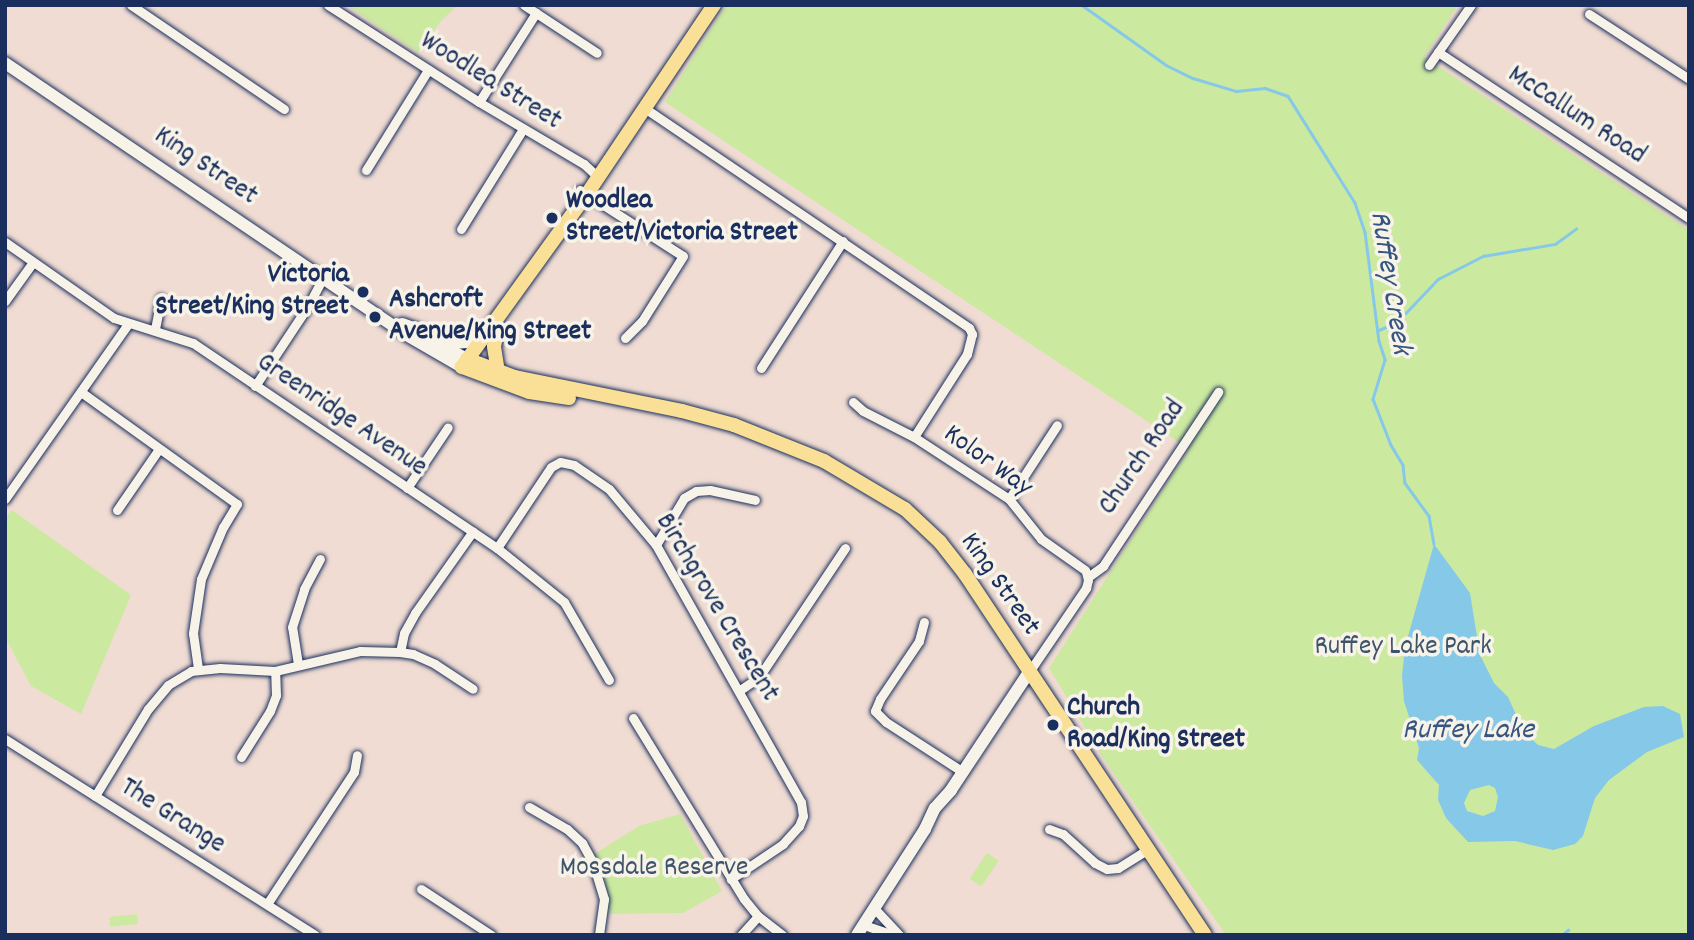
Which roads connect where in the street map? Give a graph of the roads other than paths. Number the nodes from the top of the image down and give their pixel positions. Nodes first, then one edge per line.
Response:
1 (131, 5) edge
2 (328, 5) edge
3 (524, 5) edge
4 (714, 5) edge
5 (1471, 5) edge
6 (536, 13) junction
7 (1589, 14) dead end
8 (1438, 52) junction
9 (597, 53) dead end
10 (5, 63) edge
11 (1429, 65) dead end
12 (428, 70) junction
13 (1689, 79) edge
14 (479, 102) junction
15 (642, 106) junction
16 (284, 109) dead end
17 (523, 129) junction
18 (366, 170) dead end
19 (593, 173) junction
20 (583, 192) junction
21 (1689, 218) edge
22 (461, 229) dead end
23 (554, 237) junction
24 (843, 241) junction
25 (5, 243) edge
26 (33, 262) junction
27 (327, 278) junction
28 (161, 299) dead end
29 (5, 300) edge
30 (377, 312) junction
31 (128, 324) junction
32 (402, 324) junction
33 (155, 329) junction
34 (498, 329) junction
35 (625, 338) dead end
36 (480, 341) junction
37 (470, 366) junction
38 (761, 368) dead end
39 (498, 372) junction
40 (254, 386) junction
41 (81, 392) junction
42 (1217, 392) dead end
43 (853, 402) dead end
44 (640, 404) junction
45 (1057, 425) dead end
46 (448, 427) dead end
47 (914, 437) junction
48 (159, 449) junction
49 (407, 488) junction
50 (5, 499) edge
51 (1009, 499) junction
52 (755, 500) dead end
53 (117, 510) dead end
54 (473, 531) junction
55 (656, 545) junction
56 (497, 548) junction
57 (845, 548) dead end
58 (320, 559) dead end
59 (1086, 573) junction
60 (924, 622) dead end
61 (400, 652) junction
62 (298, 664) junction
63 (198, 669) junction
64 (275, 671) junction
65 (1029, 672) junction
66 (609, 680) dead end
67 (473, 689) dead end
68 (740, 690) junction
69 (633, 718) dead end
70 (5, 739) edge
71 (357, 755) dead end
72 (241, 757) dead end
73 (963, 772) junction
74 (95, 796) junction
75 (529, 807) dead end
76 (1049, 829) dead end
77 (1148, 849) junction
78 (731, 878) junction
79 (421, 889) dead end
80 (267, 904) junction
81 (874, 908) junction
82 (758, 916) junction
83 (861, 930) edge
84 (315, 935) edge
85 (491, 935) edge
86 (599, 935) edge
87 (741, 935) edge
88 (782, 935) edge
89 (893, 935) edge
90 (899, 935) edge
91 (1205, 935) edge

1 - 16 street
2 - 12 street, Woodlea Street
3 - 6 street
4 - 15 main road
5 - 8 street
6 - 9 street
6 - 14 street
7 - 13 street
8 - 11 street
8 - 21 street, McCallum Road
10 - 27 main road, King Street
12 - 14 street, Woodlea Street
12 - 18 street
14 - 17 street, Woodlea Street
15 - 19 main road
15 - 24 street
17 - 19 street, Woodlea Street
17 - 22 street
19 - 20 main road
20 - 23 main road
20 - 35 street
23 - 34 main road
23 - 36 main road
24 - 38 street
24 - 47 street
25 - 26 street, Greenridge Avenue
26 - 29 street
26 - 31 street, Greenridge Avenue
27 - 30 main road, King Street
27 - 40 street
28 - 33 street
30 - 32 main road, King Street
30 - 37 main road, King Street
31 - 33 street, Greenridge Avenue
31 - 41 street
32 - 36 main road
32 - 37 main road, King Street
33 - 40 street, Greenridge Avenue
34 - 37 main road
34 - 39 main road
36 - 37 main road
37 - 39 main road, King Street
37 - 44 main road, King Street
39 - 44 main road, King Street
40 - 49 street, Greenridge Avenue
41 - 48 street
41 - 50 street
42 - 59 street, Church Road
43 - 47 street, Kolor Way
44 - 65 main road, King Street
45 - 51 street
46 - 49 street
47 - 51 street, Kolor Way
48 - 53 street
48 - 63 street
49 - 54 street, Greenridge Avenue
51 - 59 street, Kolor Way
52 - 55 street
54 - 56 street, Greenridge Avenue
54 - 61 street
55 - 56 street, Birchgrove Crescent
55 - 68 street, Birchgrove Crescent
56 - 66 street, Greenridge Avenue
57 - 68 street
58 - 62 street
59 - 65 street, Church Road
60 - 73 street
61 - 62 street
61 - 67 street
62 - 64 street
63 - 64 street
63 - 74 street
64 - 72 street
65 - 73 main road, Church Road
65 - 77 main road, King Street
68 - 78 street, Birchgrove Crescent
69 - 78 street
70 - 74 street, The Grange
71 - 80 street
73 - 81 main road, Church Road
74 - 80 street, The Grange
75 - 86 street
76 - 77 street
77 - 91 main road, King Street
78 - 82 street
79 - 85 street
80 - 84 street, The Grange
81 - 83 main road, Church Road
81 - 90 street
82 - 87 street
82 - 88 street
83 - 89 street

